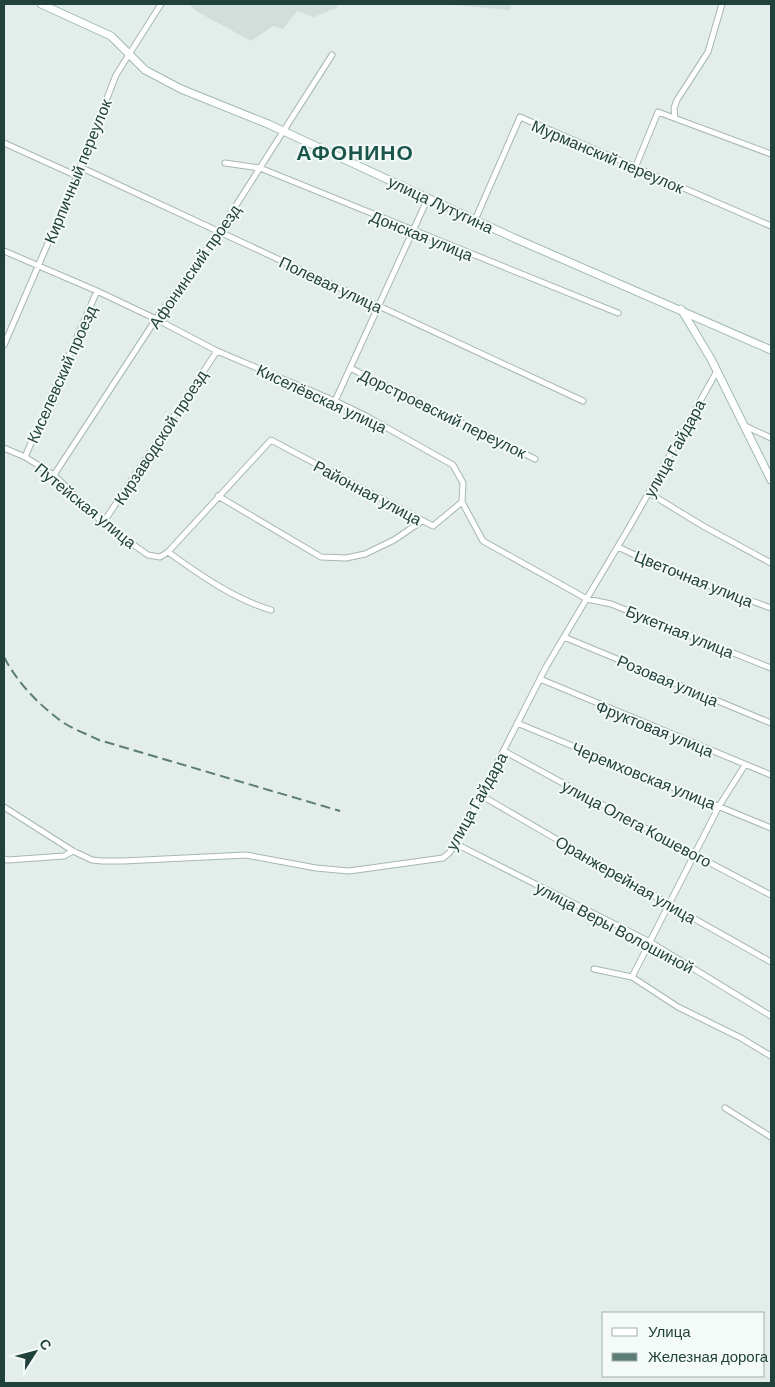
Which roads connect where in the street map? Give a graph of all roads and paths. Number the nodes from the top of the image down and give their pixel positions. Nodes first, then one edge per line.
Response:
1 (41, 4) edge
2 (161, 4) edge
3 (722, 4) edge
4 (128, 53) junction
5 (332, 56) dead end
6 (675, 118) junction
7 (283, 131) junction
8 (4, 143) edge
9 (771, 154) edge
10 (225, 163) dead end
11 (80, 167) junction
12 (260, 168) junction
13 (635, 168) junction
14 (77, 176) junction
15 (428, 198) junction
16 (475, 220) junction
17 (771, 226) edge
18 (412, 231) junction
19 (219, 232) junction
20 (4, 251) edge
21 (38, 266) junction
22 (98, 291) junction
23 (378, 306) junction
24 (681, 309) junction
25 (618, 313) dead end
26 (156, 319) junction
27 (4, 345) edge
28 (217, 350) junction
29 (771, 350) edge
30 (350, 368) junction
31 (717, 371) junction
32 (335, 401) junction
33 (583, 401) dead end
34 (745, 426) junction
35 (771, 438) edge
36 (4, 448) edge
37 (25, 457) junction
38 (535, 459) dead end
39 (54, 475) junction
40 (771, 480) edge
41 (649, 493) junction
42 (218, 496) junction
43 (462, 502) junction
44 (422, 521) junction
45 (103, 523) junction
46 (618, 547) junction
47 (168, 552) junction
48 (771, 563) edge
49 (587, 599) junction
50 (771, 608) edge
51 (272, 610) dead end
52 (564, 637) junction
53 (771, 668) edge
54 (540, 680) junction
55 (517, 723) junction
56 (771, 723) edge
57 (504, 751) junction
58 (745, 764) junction
59 (771, 775) edge
60 (482, 796) junction
61 (718, 806) junction
62 (4, 807) edge
63 (771, 828) edge
64 (456, 844) junction
65 (73, 851) junction
66 (693, 854) junction
67 (4, 859) edge
68 (771, 895) edge
69 (670, 905) junction
70 (650, 942) junction
71 (771, 962) edge
72 (594, 969) dead end
73 (632, 977) junction
74 (771, 1016) edge
75 (771, 1056) edge
76 (726, 1108) dead end
77 (771, 1137) edge

1 - 4 main road, улица Лутугина
2 - 4 street, Кирпичный переулок
3 - 6 street
4 - 7 main road, улица Лутугина
4 - 11 street, Кирпичный переулок
5 - 7 street, Афонинский проезд
6 - 9 street
6 - 13 street
7 - 12 street, Афонинский проезд
7 - 15 main road, улица Лутугина
8 - 14 street
10 - 12 street, Донская улица
11 - 14 street, Кирпичный переулок
11 - 19 street, Полевая улица
12 - 18 street, Донская улица
12 - 19 street, Афонинский проезд
13 - 16 street, Мурманский переулок
13 - 17 street, Мурманский переулок
14 - 21 street, Кирпичный переулок
15 - 16 main road, улица Лутугина
15 - 18 street
16 - 24 main road, улица Лутугина
18 - 23 street
18 - 25 street, Донская улица
19 - 23 street, Полевая улица
19 - 26 street, Афонинский проезд
20 - 21 street, Киселёвская улица
21 - 22 street, Киселёвская улица
21 - 27 street, Кирпичный переулок
22 - 26 street, Киселёвская улица
22 - 37 street, Киселевский проезд
23 - 30 street
23 - 33 street, Полевая улица
24 - 29 main road, улица Лутугина
24 - 31 main road
26 - 28 street, Киселёвская улица
26 - 39 street, Афонинский проезд
28 - 32 street, Киселёвская улица
28 - 45 street, Кирзаводской проезд
30 - 32 street
30 - 38 street, Дорстроевский переулок
31 - 34 main road
31 - 41 street, улица Гайдара
32 - 43 street, Киселёвская улица
34 - 35 street
34 - 40 main road
36 - 37 street, Путейская улица
37 - 39 street, Путейская улица
39 - 45 street, Путейская улица
41 - 46 street, улица Гайдара
41 - 48 street
42 - 44 street
42 - 44 street, Районная улица
42 - 47 street
43 - 44 street, Районная улица
43 - 49 street, Киселёвская улица
45 - 47 street, Путейская улица
46 - 49 street, улица Гайдара
46 - 50 street, Цветочная улица
47 - 51 street
49 - 52 street, улица Гайдара
49 - 53 street, Букетная улица
52 - 54 street, улица Гайдара
52 - 56 street, Розовая улица
54 - 55 street, улица Гайдара
54 - 58 street, Фруктовая улица
55 - 57 street, улица Гайдара
55 - 61 street, Черемховская улица
57 - 60 street, улица Гайдара
57 - 66 street, улица Олега Кошевого
58 - 59 street, Фруктовая улица
58 - 61 street
60 - 64 street, улица Гайдара
60 - 69 street, Оранжерейная улица
61 - 63 street, Черемховская улица
61 - 66 street
62 - 65 street, улица Гайдара
64 - 65 street, улица Гайдара
64 - 70 street, улица Веры Волошиной
65 - 67 street
66 - 68 street, улица Олега Кошевого
66 - 69 street
69 - 70 street
69 - 71 street, Оранжерейная улица
70 - 73 street
70 - 74 street, улица Веры Волошиной
72 - 73 street
73 - 75 street
76 - 77 street

